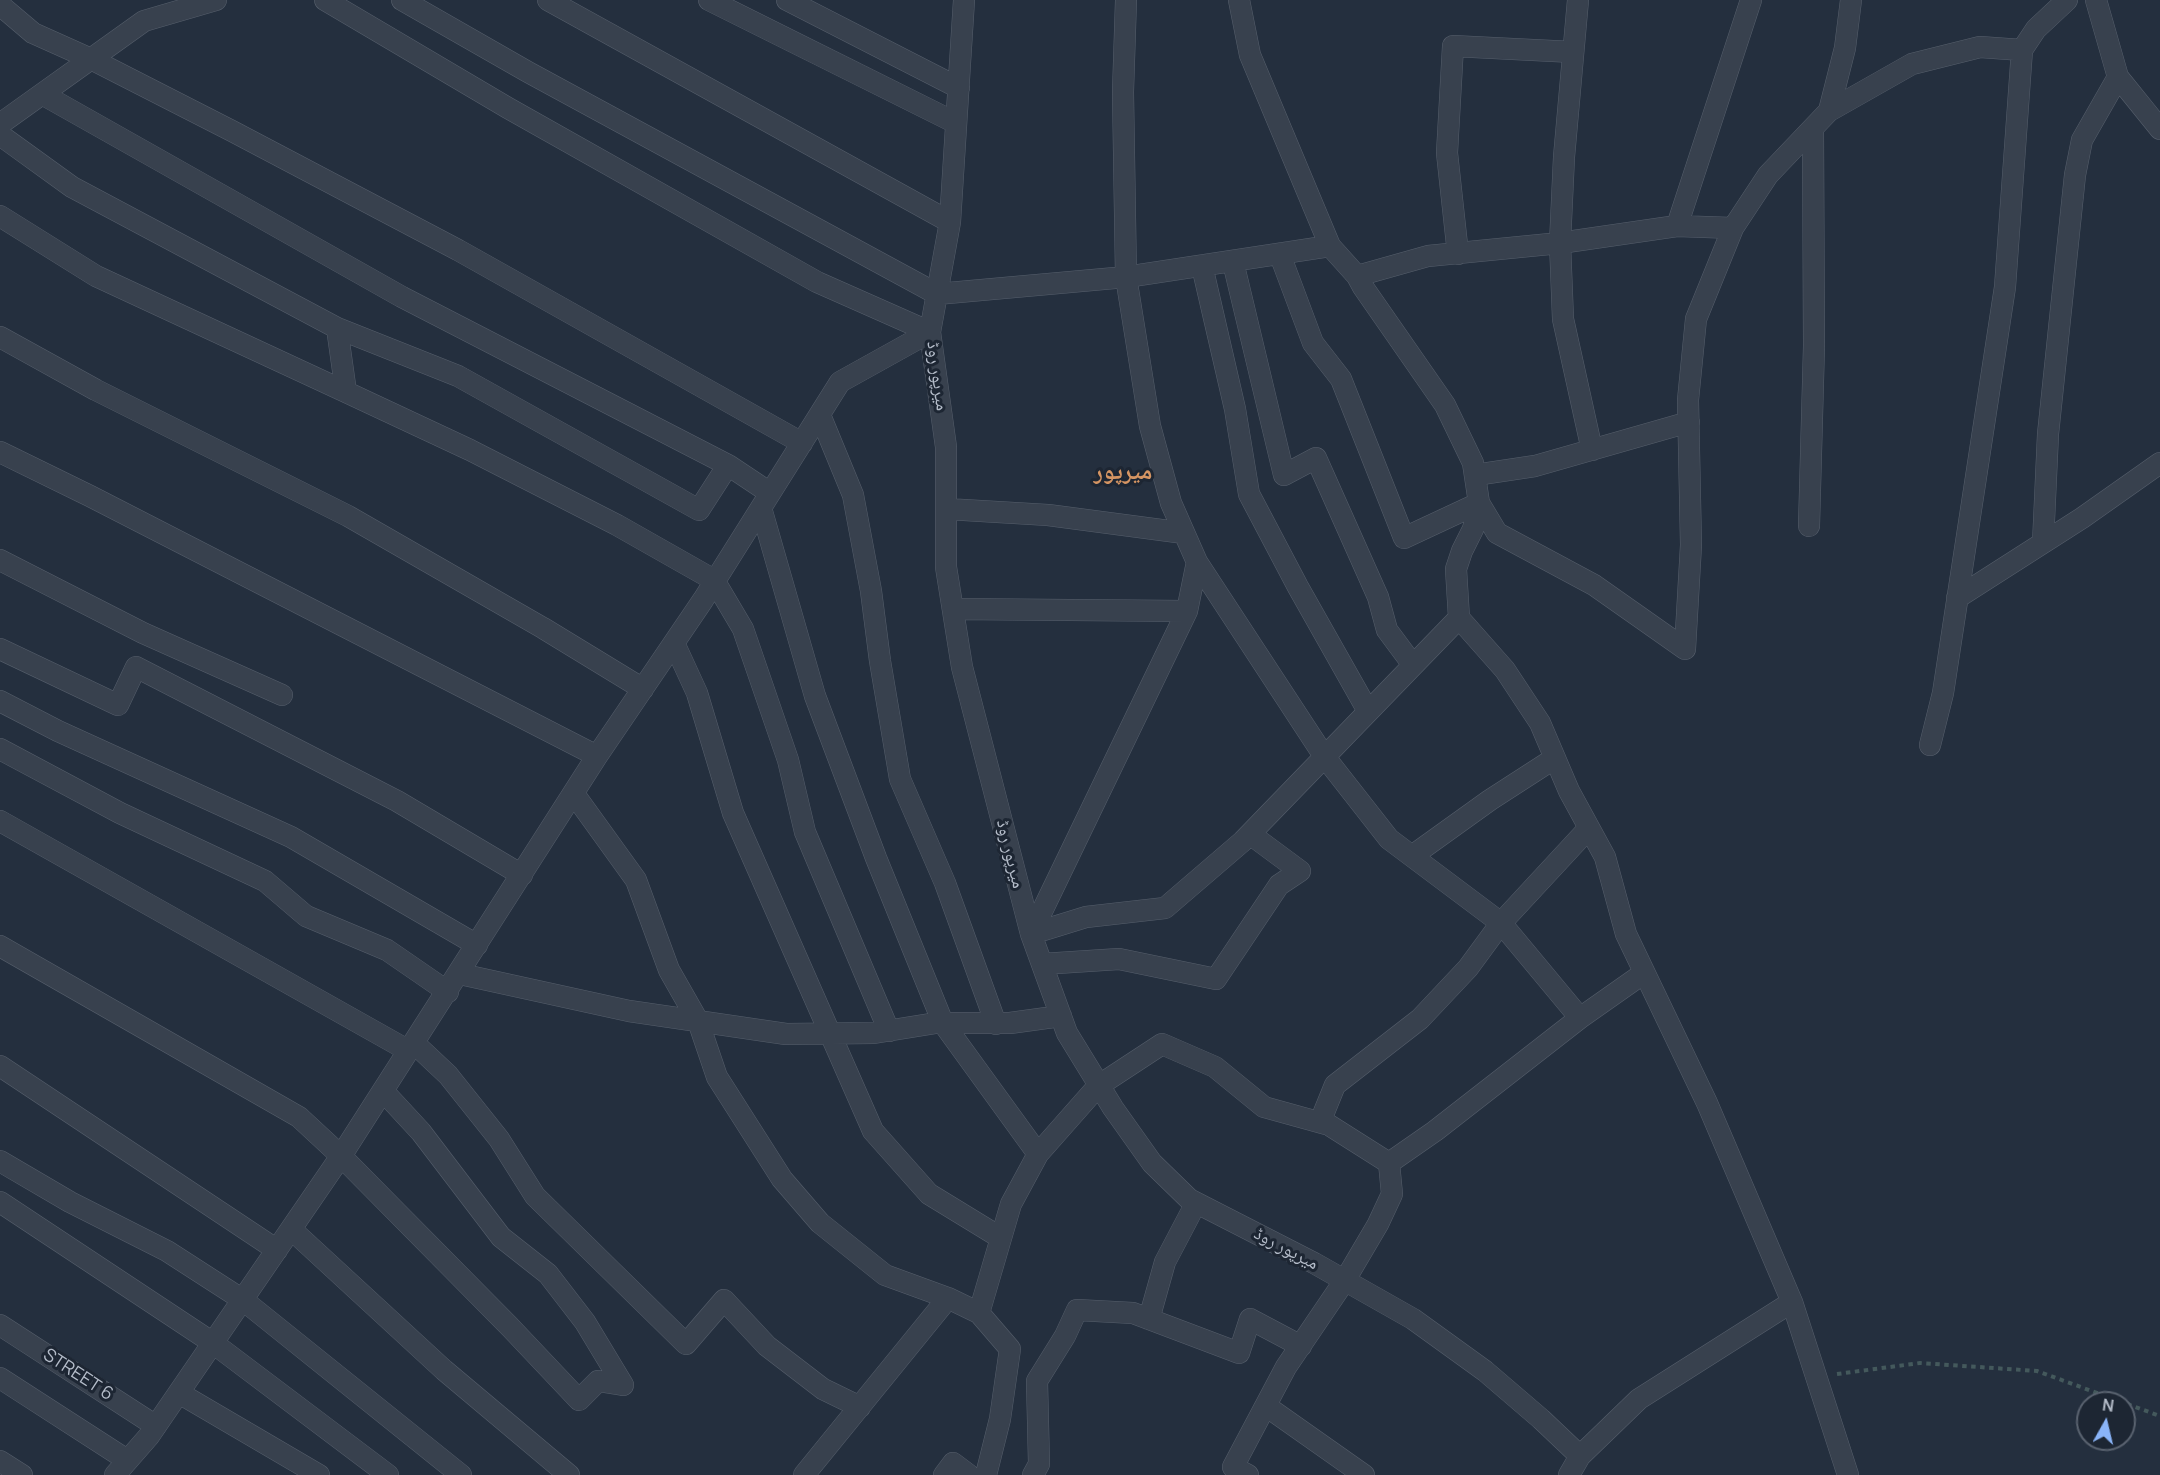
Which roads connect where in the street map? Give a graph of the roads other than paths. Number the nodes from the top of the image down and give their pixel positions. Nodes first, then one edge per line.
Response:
1 (324, 0) edge
2 (402, 0) edge
3 (548, 0) edge
4 (709, 0) edge
5 (788, 0) edge
6 (964, 0) edge
7 (1126, 0) edge
8 (1239, 0) edge
9 (1578, 0) edge
10 (1751, 0) edge
11 (1851, 0) edge
12 (2067, 0) edge
13 (2096, 0) edge
14 (203, 2) edge
15 (0, 5) edge
16 (2022, 50) junction
17 (1573, 52) junction
18 (91, 59) junction
19 (2118, 77) junction
20 (959, 88) junction
21 (42, 94) junction
22 (1829, 111) junction
23 (956, 123) junction
24 (0, 124) edge
25 (1813, 128) junction
26 (2160, 129) edge
27 (0, 135) edge
28 (0, 216) edge
29 (950, 222) junction
30 (1677, 226) junction
31 (1733, 228) junction
32 (1560, 243) junction
33 (1330, 246) junction
34 (1458, 254) junction
35 (1280, 255) junction
36 (1233, 262) junction
37 (1202, 266) junction
38 (1357, 276) junction
39 (1126, 278) junction
40 (937, 294) junction
41 (337, 328) junction
42 (930, 332) junction
43 (0, 337) edge
44 (346, 392) junction
45 (820, 415) junction
46 (1689, 422) junction
47 (802, 442) junction
48 (1592, 450) junction
49 (0, 452) edge
50 (2160, 463) edge
51 (728, 465) junction
52 (1474, 474) junction
53 (766, 500) junction
54 (1479, 503) junction
55 (947, 509) junction
56 (1809, 526) dead end
57 (1184, 533) junction
58 (2043, 543) junction
59 (0, 560) edge
60 (1197, 562) junction
61 (714, 580) junction
62 (1957, 598) junction
63 (953, 609) junction
64 (1187, 611) junction
65 (1459, 618) junction
66 (674, 643) junction
67 (0, 649) edge
68 (1413, 665) junction
69 (643, 689) junction
70 (282, 695) dead end
71 (0, 701) edge
72 (1368, 711) junction
73 (1929, 745) dead end
74 (0, 749) edge
75 (597, 756) junction
76 (1324, 756) junction
77 (1555, 758) junction
78 (574, 794) junction
79 (0, 821) edge
80 (1589, 828) junction
81 (1250, 834) junction
82 (1412, 856) junction
83 (522, 875) junction
84 (1501, 923) junction
85 (1031, 934) junction
86 (477, 945) junction
87 (0, 946) edge
88 (1042, 964) junction
89 (1644, 973) junction
90 (460, 974) junction
91 (448, 992) junction
92 (1061, 1016) junction
93 (1580, 1018) junction
94 (698, 1021) junction
95 (943, 1023) junction
96 (996, 1024) junction
97 (889, 1031) junction
98 (828, 1034) junction
99 (412, 1048) junction
100 (0, 1066) edge
101 (1098, 1086) junction
102 (384, 1092) junction
103 (1320, 1122) junction
104 (1038, 1154) junction
105 (341, 1156) junction
106 (0, 1161) edge
107 (1389, 1163) junction
108 (0, 1202) edge
109 (1196, 1203) junction
110 (292, 1230) junction
111 (1001, 1238) junction
112 (277, 1250) junction
113 (1345, 1280) junction
114 (948, 1298) junction
115 (243, 1300) junction
116 (1792, 1302) junction
117 (979, 1314) junction
118 (1149, 1319) junction
119 (0, 1325) edge
120 (213, 1343) junction
121 (1301, 1346) junction
122 (0, 1378) edge
123 (179, 1393) junction
124 (1266, 1406) junction
125 (860, 1407) junction
126 (156, 1426) junction
127 (1580, 1456) junction
128 (0, 1461) edge
129 (121, 1467) edge
130 (22, 1475) edge
131 (319, 1475) edge
132 (388, 1475) edge
133 (460, 1475) edge
134 (569, 1475) edge
135 (804, 1475) edge
136 (944, 1475) edge
137 (969, 1475) edge
138 (986, 1475) edge
139 (1033, 1475) edge
140 (1248, 1475) edge
141 (1364, 1475) edge
142 (1569, 1475) edge
143 (1848, 1475) edge

1 - 42 street
2 - 40 street
3 - 29 street
4 - 23 street
5 - 20 street
6 - 20 street, میرپور روڈ
7 - 39 street
8 - 33 street
9 - 17 street
10 - 30 street
11 - 22 street
12 - 16 street
13 - 19 street
14 - 18 street
15 - 18 street
16 - 22 street
16 - 62 street
17 - 32 street
17 - 34 street
18 - 21 street
18 - 47 street
19 - 26 street
19 - 58 street
20 - 23 street, میرپور روڈ
21 - 24 street
21 - 51 street
22 - 25 street
23 - 29 street, میرپور روڈ
25 - 31 street
25 - 56 street
27 - 41 street
28 - 44 street
29 - 40 street, میرپور روڈ
30 - 31 street
30 - 32 street
31 - 46 street
32 - 34 street
32 - 48 street
33 - 35 street
33 - 38 street
34 - 38 street
35 - 36 street
35 - 54 street
36 - 37 street
36 - 68 street
37 - 39 street
37 - 72 street
38 - 52 street
39 - 40 street
39 - 57 street
40 - 42 street, میرپور روڈ
41 - 44 street
41 - 51 street
42 - 45 street
42 - 55 street, میرپور روڈ
43 - 69 street
44 - 61 street
45 - 47 street
45 - 96 street
46 - 48 street
46 - 54 street
47 - 53 street
48 - 52 street
49 - 75 street
50 - 58 street
51 - 53 street
52 - 54 street
53 - 61 street
53 - 95 street
54 - 65 street
55 - 57 street
55 - 63 street, میرپور روڈ
57 - 60 street
58 - 62 street
59 - 70 street
60 - 64 street
60 - 76 street
61 - 66 street
61 - 97 street
62 - 73 street
63 - 64 street
63 - 85 street, میرپور روڈ
64 - 85 street
65 - 68 street
65 - 77 street
66 - 69 street
66 - 98 street
67 - 83 street
68 - 72 street
69 - 75 street
71 - 86 street
72 - 76 street
74 - 91 street
75 - 78 street
76 - 81 street
76 - 82 street
77 - 80 street
77 - 82 street
78 - 83 street
78 - 94 street
79 - 99 street
80 - 84 street
80 - 89 street
81 - 85 street
81 - 88 street
82 - 84 street
83 - 86 street
84 - 93 street
84 - 103 street
85 - 88 street, میرپور روڈ
86 - 90 street
87 - 105 street
88 - 92 street, میرپور روڈ
89 - 93 street
89 - 116 street
90 - 91 street
90 - 94 street
91 - 99 street
92 - 96 street
92 - 101 street, میرپور روڈ
93 - 107 street
94 - 98 street
94 - 114 street
95 - 96 street
95 - 97 street
95 - 104 street
97 - 98 street
98 - 111 street
99 - 102 street
99 - 125 street
100 - 112 street
101 - 103 street
101 - 104 street
101 - 109 street, میرپور روڈ
102 - 105 street
102 - 105 street
103 - 107 street
104 - 111 street
105 - 110 street
106 - 115 street
107 - 113 street
108 - 120 street
109 - 113 street, میرپور روڈ
109 - 118 street
110 - 112 street
110 - 134 street
111 - 117 street
112 - 115 street
113 - 121 street
113 - 127 street, میرپور روڈ
114 - 117 street
114 - 125 street
115 - 120 street
115 - 133 street
116 - 127 street
116 - 143 street
117 - 138 street
118 - 121 street
118 - 139 street
119 - 126 street, STREET 6
120 - 123 street
120 - 132 street
121 - 124 street
122 - 129 street
123 - 126 street
123 - 131 street
124 - 140 street
124 - 141 street
125 - 135 street
126 - 129 street
127 - 142 street
128 - 130 street
136 - 137 street

